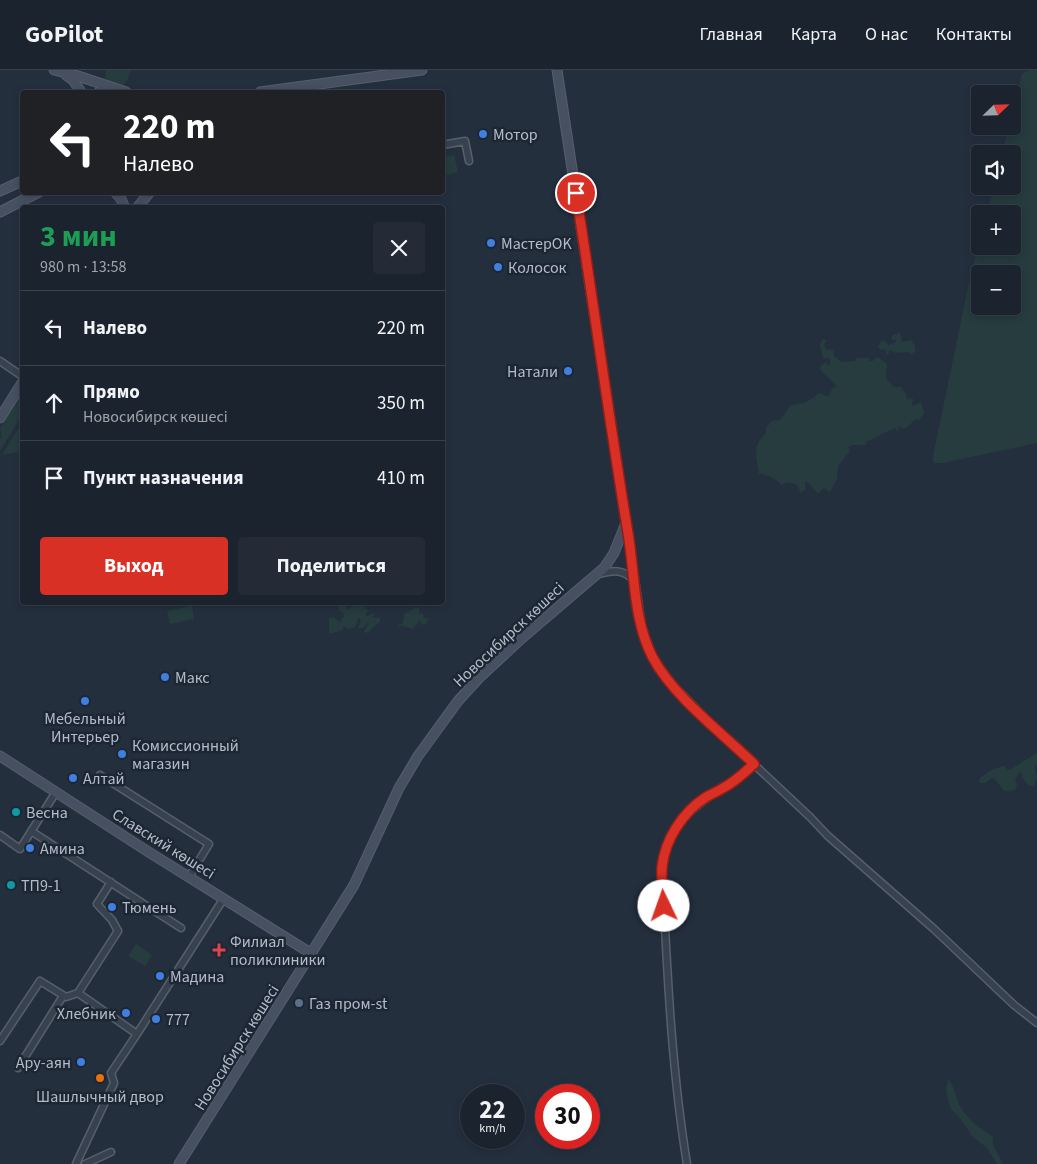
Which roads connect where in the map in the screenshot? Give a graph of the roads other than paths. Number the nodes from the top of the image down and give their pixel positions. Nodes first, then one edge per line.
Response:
1 (422, 70) edge
2 (557, 70) edge
3 (58, 71) edge
4 (80, 90) edge
5 (120, 90) edge
6 (275, 90) edge
7 (445, 144) edge
8 (469, 161) dead end
9 (20, 183) edge
10 (0, 191) edge
11 (33, 195) edge
12 (148, 195) edge
13 (139, 205) edge
14 (0, 212) edge
15 (0, 361) edge
16 (20, 375) edge
17 (20, 386) edge
18 (0, 418) edge
19 (626, 523) junction
20 (597, 574) junction
21 (635, 581) junction
22 (0, 756) edge
23 (754, 764) junction
24 (100, 775) dead end
25 (56, 792) junction
26 (31, 831) junction
27 (0, 835) edge
28 (189, 877) junction
29 (110, 882) junction
30 (224, 898) junction
31 (181, 928) dead end
32 (312, 954) junction
33 (78, 993) junction
34 (63, 996) junction
35 (1037, 1023) edge
36 (136, 1034) junction
37 (0, 1041) edge
38 (18, 1068) dead end
39 (111, 1152) dead end
40 (76, 1164) edge
41 (85, 1164) edge
42 (179, 1164) edge
43 (687, 1164) edge

1 - 6 main road
2 - 19 main road
3 - 4 main road
3 - 5 main road
7 - 8 street
9 - 10 main road
11 - 14 main road
12 - 13 main road
15 - 16 street
17 - 18 main road
19 - 20 main road, Новосибирск көшесі
19 - 21 street
20 - 21 street
20 - 32 main road, Новосибирск көшесі
21 - 23 street
22 - 25 main road, Славский көшесі
23 - 35 street
23 - 43 street
24 - 28 street
25 - 26 street
25 - 28 main road, Славский көшесі
26 - 27 street
26 - 29 street
28 - 30 main road, Славский көшесі
29 - 31 street
29 - 33 street
30 - 32 main road, Славский көшесі
30 - 36 street
32 - 42 main road, Новосибирск көшесі
33 - 34 street
33 - 36 street
34 - 37 street
34 - 38 street
36 - 40 street
39 - 41 street

